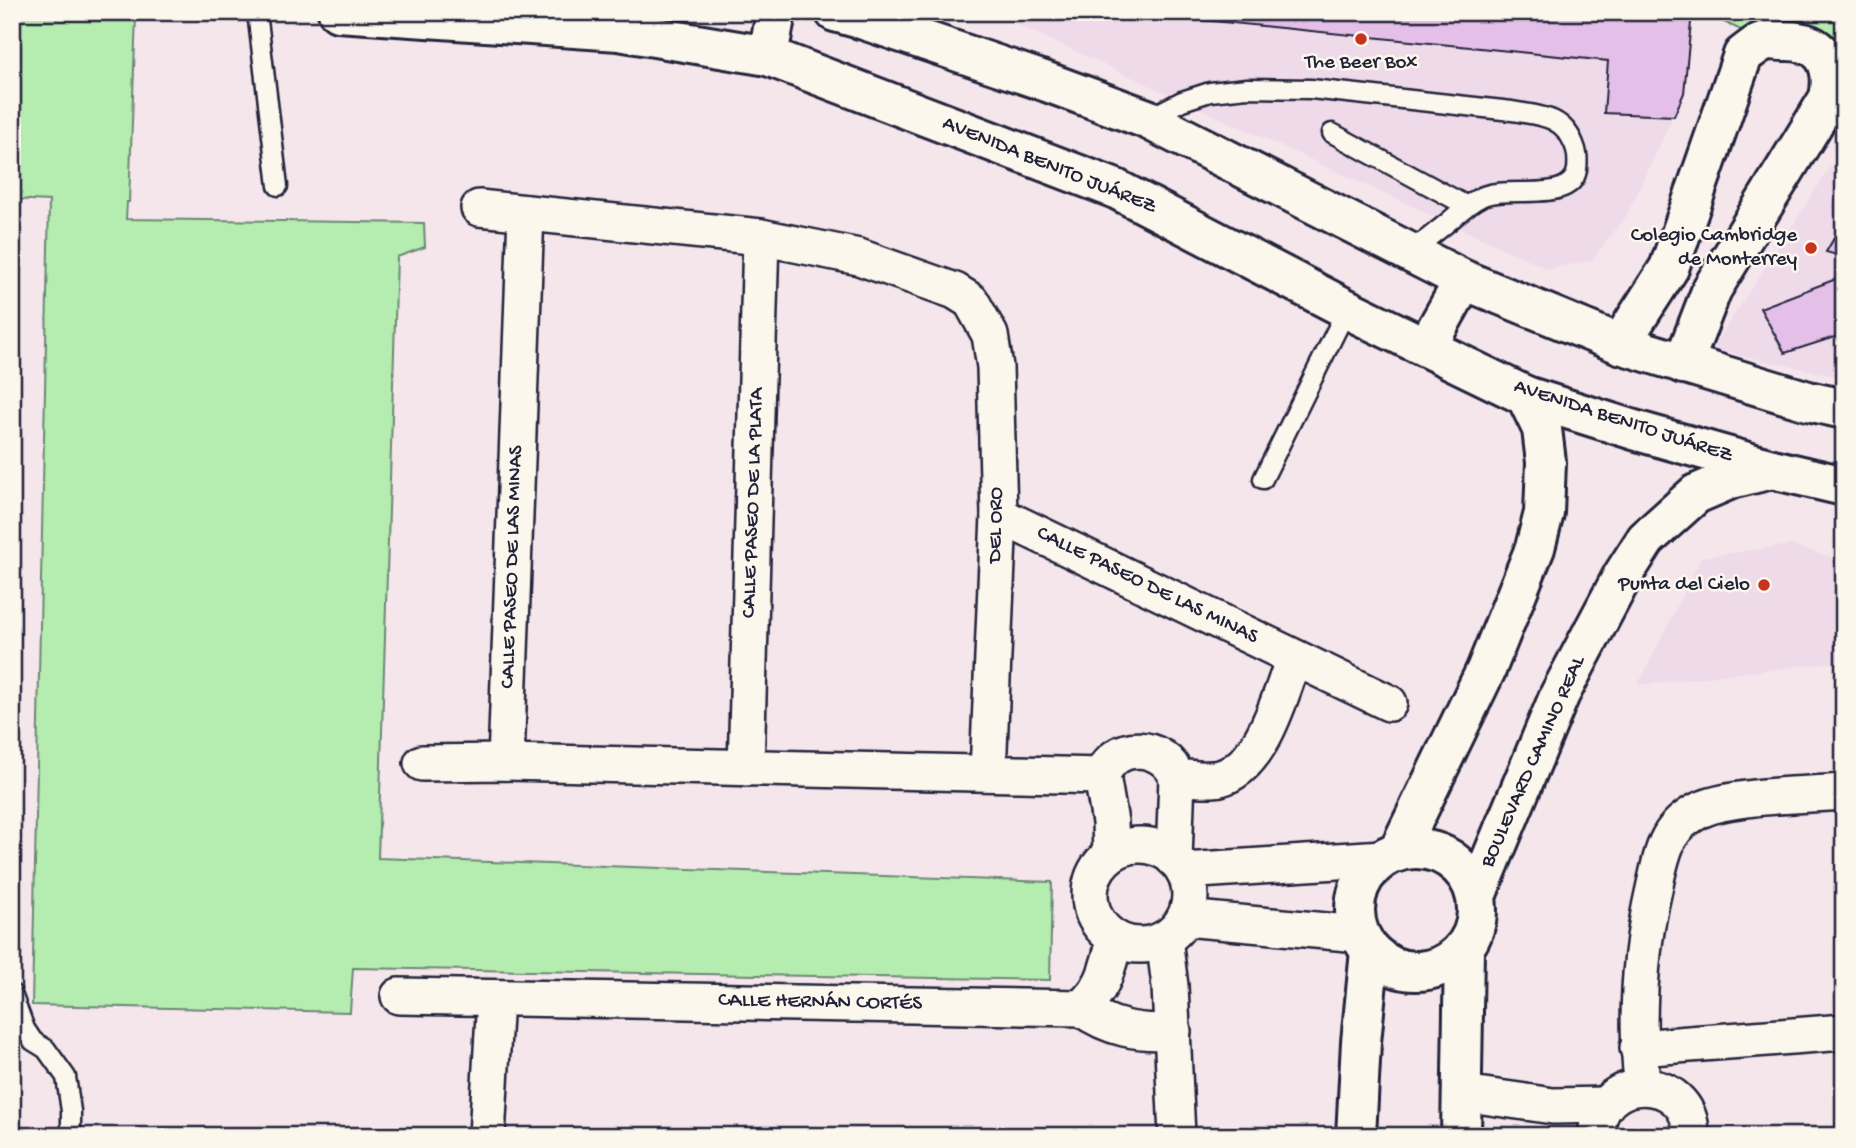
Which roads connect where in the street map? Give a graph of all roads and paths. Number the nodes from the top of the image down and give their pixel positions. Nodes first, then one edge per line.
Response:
1 (257, 12) edge
2 (338, 12) edge
3 (776, 12) edge
4 (855, 15) edge
5 (1766, 27) edge
6 (768, 56) junction
7 (1147, 119) junction
8 (1332, 133) dead end
9 (278, 186) dead end
10 (1467, 206) junction
11 (479, 208) dead end
12 (526, 213) junction
13 (761, 237) junction
14 (1409, 252) junction
15 (1464, 280) junction
16 (1347, 309) junction
17 (1620, 344) junction
18 (1427, 346) junction
19 (1683, 364) junction
20 (1526, 396) junction
21 (1844, 409) edge
22 (1773, 469) junction
23 (1263, 479) dead end
24 (1844, 486) edge
25 (999, 515) junction
26 (1294, 658) junction
27 (1389, 704) dead end
28 (506, 762) junction
29 (422, 764) dead end
30 (746, 768) junction
31 (988, 773) junction
32 (1102, 776) junction
33 (1177, 777) junction
34 (1844, 792) edge
35 (1111, 854) junction
36 (1391, 855) junction
37 (1179, 865) junction
38 (1476, 896) junction
39 (1174, 928) junction
40 (1115, 939) junction
41 (1364, 943) junction
42 (1464, 948) junction
43 (12, 994) edge
44 (399, 996) dead end
45 (495, 998) junction
46 (1081, 1008) junction
47 (1173, 1031) junction
48 (1844, 1032) edge
49 (1638, 1048) junction
50 (1642, 1086) junction
51 (1463, 1093) junction
52 (1601, 1121) edge
53 (71, 1136) edge
54 (487, 1136) edge
55 (1177, 1136) edge
56 (1356, 1136) edge
57 (1461, 1136) edge
58 (1691, 1136) edge

1 - 9 lane
2 - 6 main road, AVENIDA BENITO JUÁREZ
3 - 6 main road
4 - 7 main road
5 - 17 main road
5 - 19 main road
6 - 16 main road, AVENIDA BENITO JUÁREZ
7 - 10 lane
7 - 14 main road
8 - 10 lane
10 - 14 lane
11 - 12 street
12 - 13 street
12 - 28 street, CALLE PASEO DE LAS MINAS
13 - 25 street, DEL ORO
13 - 30 street, CALLE PASEO DE LA PLATA
14 - 15 main road
15 - 17 main road
15 - 18 main road
16 - 18 main road, AVENIDA BENITO JUÁREZ
16 - 23 lane
17 - 19 main road
18 - 20 main road, AVENIDA BENITO JUÁREZ
19 - 21 main road
20 - 22 main road, AVENIDA BENITO JUÁREZ
20 - 36 main road
22 - 24 main road, AVENIDA BENITO JUÁREZ
22 - 38 main road, BOULEVARD CAMINO REAL
25 - 26 street, CALLE PASEO DE LAS MINAS
25 - 31 street, DEL ORO
26 - 27 street, CALLE PASEO DE LAS MINAS
26 - 33 street
28 - 29 street
28 - 30 street
30 - 31 street
31 - 32 street
32 - 33 street
32 - 35 street
33 - 37 street
34 - 49 street
35 - 37 street
35 - 40 street
36 - 37 street
36 - 38 main road
36 - 41 main road
37 - 39 street
38 - 42 main road
39 - 40 street
39 - 41 street
39 - 47 street
40 - 46 street
41 - 42 main road
41 - 56 main road
42 - 51 main road
43 - 53 lane
44 - 45 street, CALLE HERNÁN CORTÉS
45 - 46 street, CALLE HERNÁN CORTÉS
45 - 54 street
46 - 47 street, CALLE HERNÁN CORTÉS
47 - 55 street
48 - 49 street
49 - 50 street
50 - 52 street
50 - 58 street
51 - 52 street
51 - 57 main road

